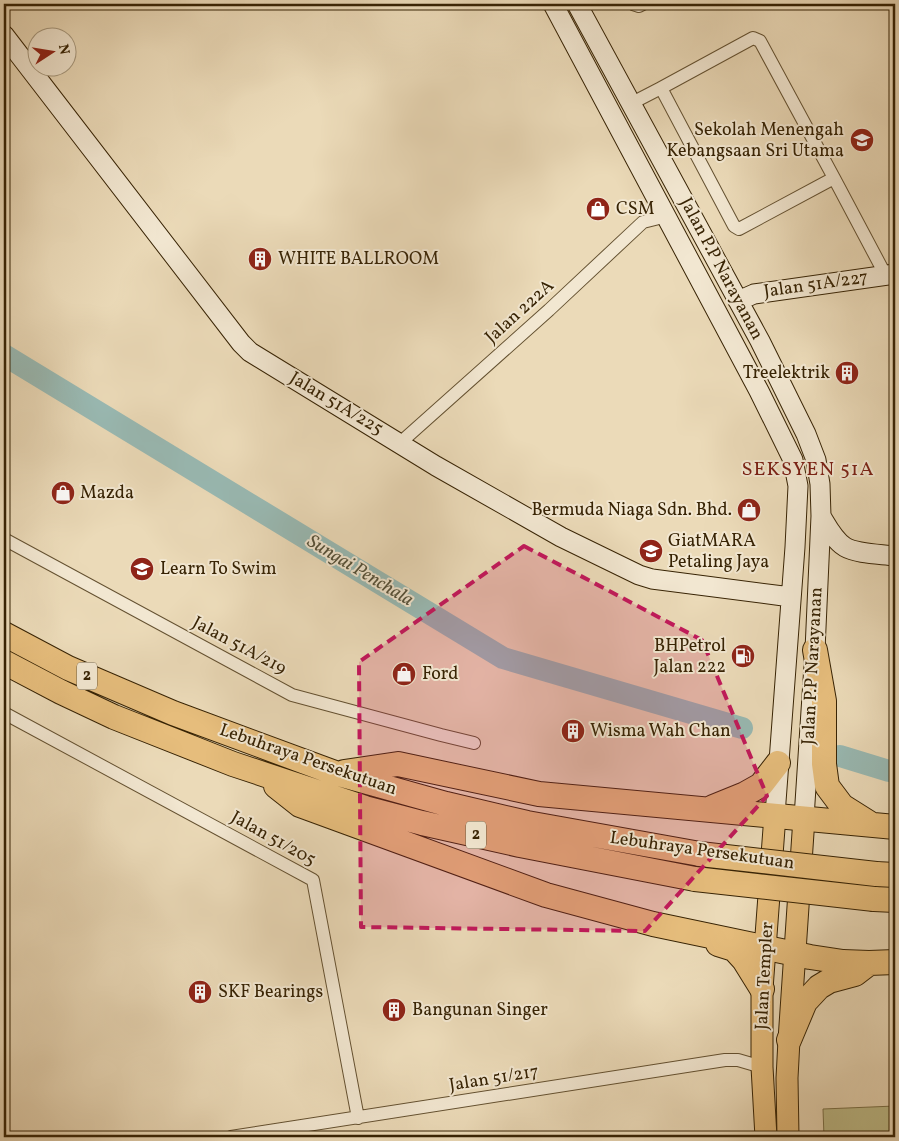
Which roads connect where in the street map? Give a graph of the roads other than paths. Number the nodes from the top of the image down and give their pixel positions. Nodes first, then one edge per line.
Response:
1 (553, 4) edge
2 (577, 4) edge
3 (633, 4) edge
4 (643, 4) edge
5 (4, 35) edge
6 (661, 88) junction
7 (632, 104) junction
8 (834, 178) junction
9 (667, 216) junction
10 (891, 275) edge
11 (738, 301) junction
12 (400, 443) junction
13 (821, 516) junction
14 (4, 539) edge
15 (895, 556) edge
16 (791, 597) junction
17 (4, 634) edge
18 (814, 650) junction
19 (4, 662) edge
20 (4, 713) edge
21 (474, 743) dead end
22 (778, 763) junction
23 (335, 773) junction
24 (261, 774) junction
25 (709, 809) junction
26 (775, 815) junction
27 (804, 818) junction
28 (870, 825) junction
29 (895, 827) edge
30 (886, 874) edge
31 (885, 899) edge
32 (653, 924) junction
33 (765, 948) junction
34 (794, 954) junction
35 (895, 962) edge
36 (869, 963) junction
37 (762, 989) junction
38 (789, 1040) junction
39 (762, 1067) junction
40 (358, 1118) junction
41 (231, 1137) edge
42 (766, 1137) edge
43 (788, 1137) edge

1 - 9 main road, Jalan P.P Narayanan
2 - 7 main road, Jalan P.P Narayanan
3 - 4 street
5 - 12 main road, Jalan 51A/225
6 - 7 street
6 - 8 street
6 - 8 street
7 - 11 main road, Jalan P.P Narayanan
8 - 10 street
9 - 12 street, Jalan 222A
9 - 16 main road, Jalan P.P Narayanan
10 - 11 main road, Jalan 51A/227
11 - 13 main road, Jalan P.P Narayanan
12 - 16 main road, Jalan 51A/225
13 - 15 main road
13 - 18 main road, Jalan P.P Narayanan
14 - 21 street, Jalan 51A/219
16 - 22 main road, Jalan P.P Narayanan
17 - 23 highway, Lebuhraya Persekutuan / 2
18 - 27 main road, Jalan P.P Narayanan
18 - 28 highway
19 - 24 highway, Lebuhraya Persekutuan / 2
20 - 40 street, Jalan 51/205
22 - 25 highway
22 - 26 main road, Jalan P.P Narayanan
23 - 25 highway
23 - 30 highway, Lebuhraya Persekutuan / 2, bridge
24 - 31 highway, Lebuhraya Persekutuan / 2, bridge
24 - 32 highway
25 - 26 highway
26 - 27 highway
26 - 33 main road, Jalan Templer
27 - 28 highway
27 - 34 main road, Jalan Templer
28 - 29 highway
32 - 33 highway
32 - 37 highway
33 - 34 highway
33 - 37 main road, Jalan Templer
34 - 36 highway
34 - 38 main road, Jalan Templer
35 - 36 highway
36 - 38 highway
37 - 39 main road, Jalan Templer
38 - 43 main road, Jalan Templer
39 - 40 street, Jalan 51/217
39 - 42 main road, Jalan Templer
40 - 41 street, Jalan 51/217

